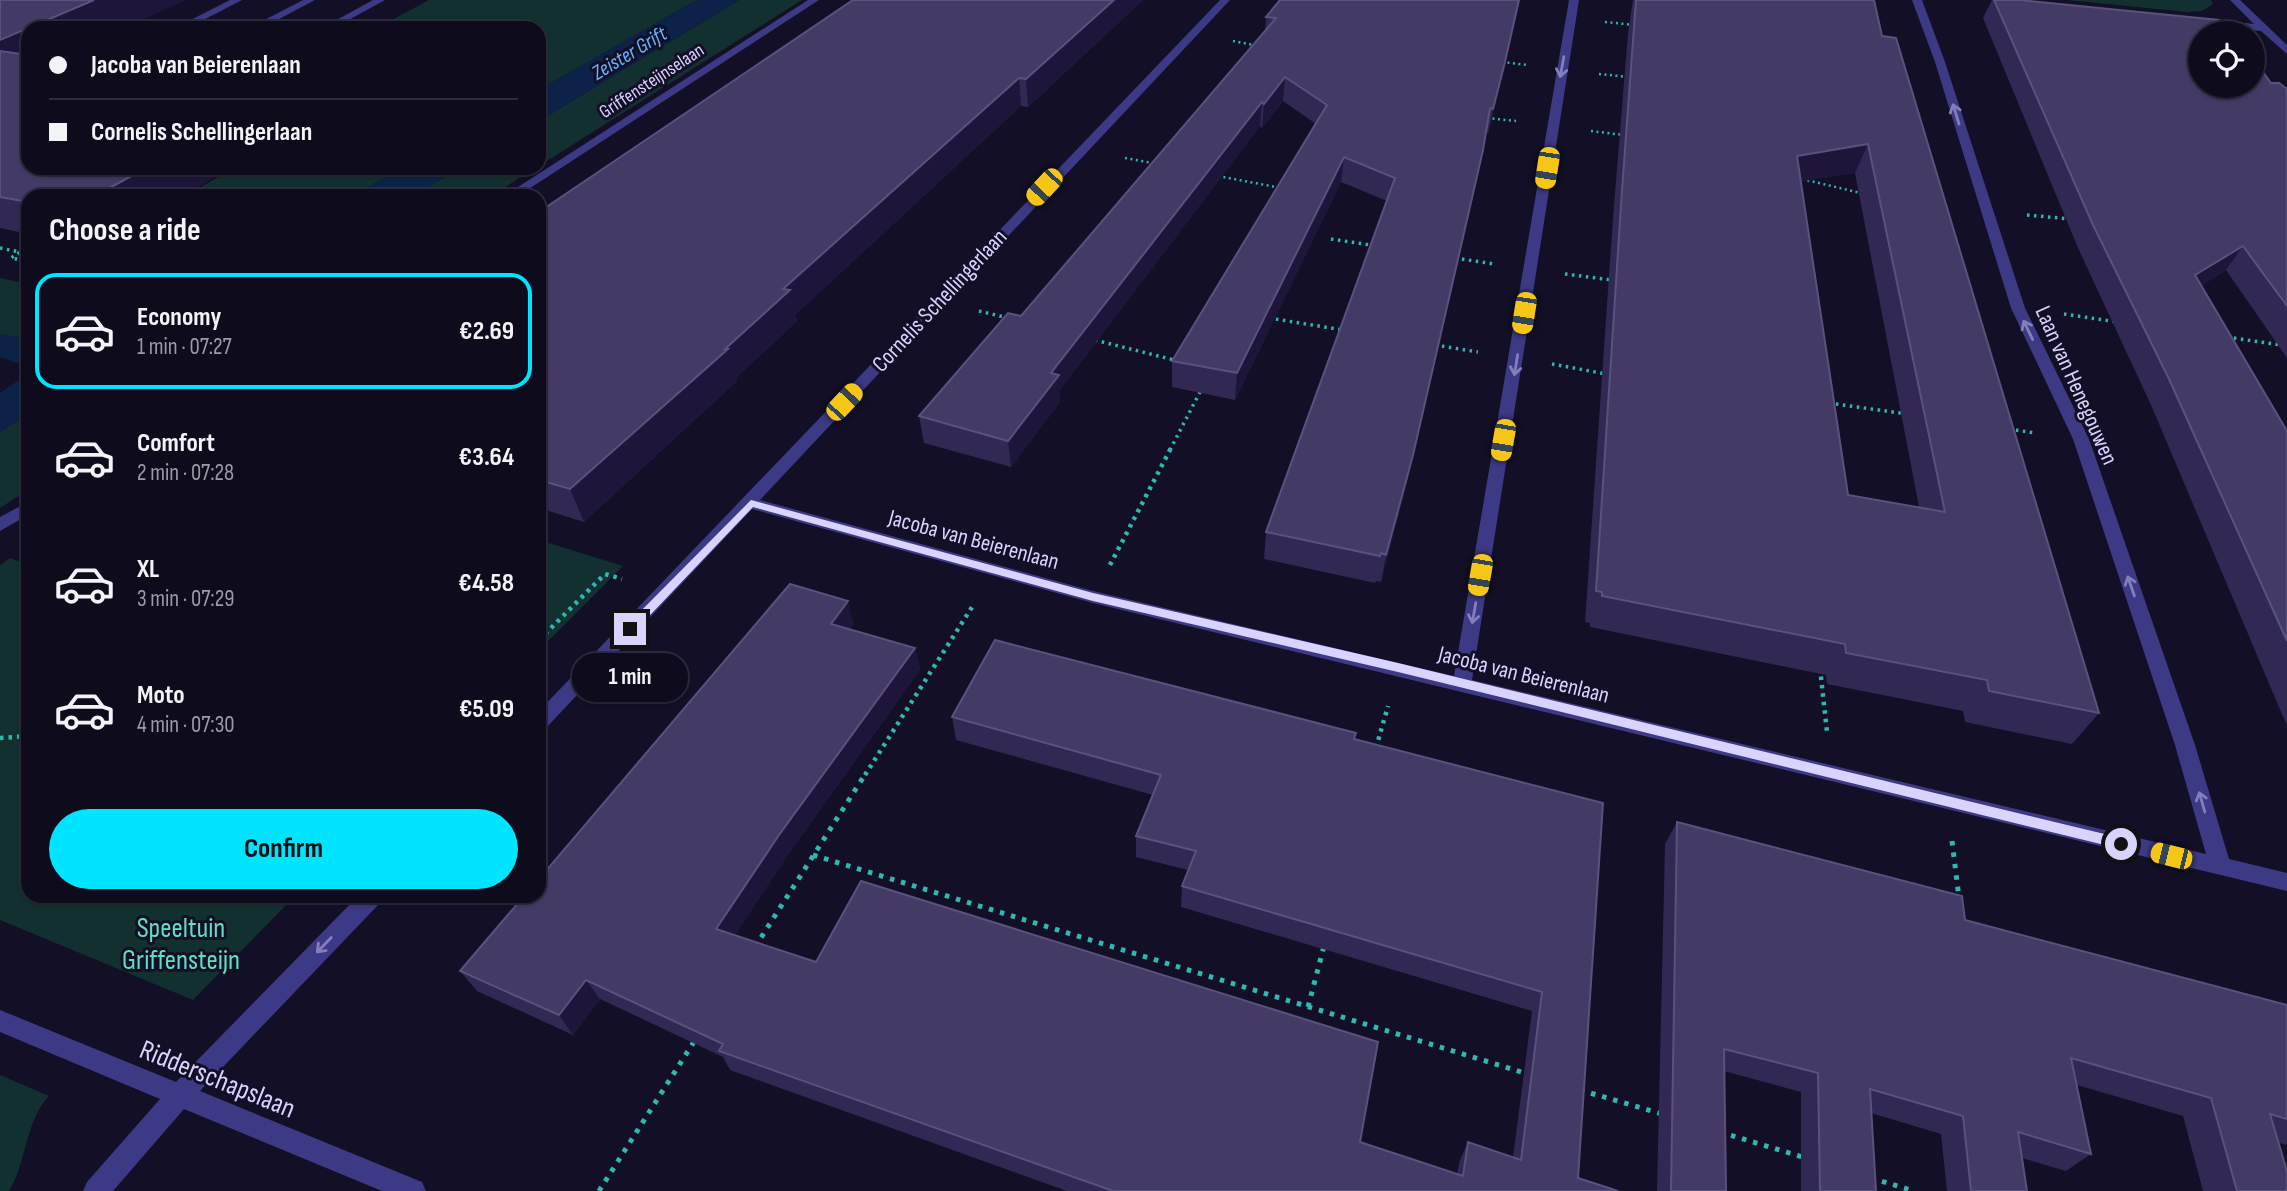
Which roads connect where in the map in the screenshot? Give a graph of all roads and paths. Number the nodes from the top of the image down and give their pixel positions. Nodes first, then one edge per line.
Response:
1 (237, 0) edge
2 (310, 0) edge
3 (380, 0) edge
4 (814, 0) edge
5 (1225, 0) edge
6 (1574, 0) edge
7 (1917, 0) edge
8 (2235, 0) edge
9 (1572, 19) junction
10 (2182, 20) edge
11 (194, 21) edge
12 (268, 21) edge
13 (340, 21) edge
14 (2192, 21) edge
15 (2256, 21) edge
16 (1639, 26) edge
17 (2265, 30) edge
18 (1191, 35) junction
19 (1259, 46) edge
20 (2287, 51) edge
21 (1497, 62) edge
22 (1562, 69) junction
23 (1640, 78) edge
24 (1487, 118) edge
25 (1554, 126) junction
26 (1632, 136) edge
27 (1079, 150) junction
28 (1159, 164) edge
29 (546, 173) edge
30 (1212, 174) edge
31 (543, 175) edge
32 (1792, 178) edge
33 (521, 189) edge
34 (1291, 190) edge
35 (1868, 195) dead end
36 (1986, 210) junction
37 (2081, 220) edge
38 (1331, 239) dead end
39 (1384, 247) edge
40 (0, 248) edge
41 (1451, 257) edge
42 (21, 260) edge
43 (1531, 269) junction
44 (1614, 281) edge
45 (937, 301) junction
46 (2018, 308) junction
47 (1268, 318) edge
48 (1016, 320) edge
49 (2125, 323) edge
50 (1351, 332) edge
51 (2220, 336) edge
52 (1094, 340) edge
53 (1434, 345) edge
54 (2287, 346) edge
55 (1517, 358) junction
56 (1186, 363) edge
57 (1609, 374) edge
58 (1206, 382) edge
59 (1816, 401) edge
60 (1909, 414) dead end
61 (2001, 428) edge
62 (2081, 439) junction
63 (751, 503) junction
64 (21, 512) edge
65 (0, 525) edge
66 (996, 570) junction
67 (666, 592) junction
68 (1093, 597) junction
69 (546, 633) edge
70 (1820, 667) edge
71 (1398, 668) junction
72 (1462, 684) junction
73 (546, 716) edge
74 (21, 736) edge
75 (0, 738) edge
76 (1374, 759) edge
77 (1832, 775) junction
78 (1947, 802) junction
79 (813, 855) junction
80 (2221, 868) junction
81 (2287, 883) edge
82 (365, 903) edge
83 (1960, 909) edge
84 (1325, 942) edge
85 (754, 948) edge
86 (1308, 1007) junction
87 (0, 1021) edge
88 (702, 1029) edge
89 (1531, 1075) edge
90 (1571, 1087) edge
91 (179, 1096) junction
92 (1676, 1119) edge
93 (1716, 1131) edge
94 (1808, 1159) dead end
95 (1861, 1175) edge
96 (96, 1191) edge
97 (413, 1191) edge
98 (599, 1191) edge
99 (1914, 1191) edge

1 - 11 street
2 - 12 street
3 - 13 street
4 - 29 street, Griffensteijnselaan
5 - 18 street, Cornelis Schellingerlaan
6 - 9 street
36 -> 7 street, Laan van Henegouwen
8 - 15 street
9 - 16 path
9 -> 22 street
10 - 14 street
17 - 20 street
18 - 19 path
18 - 27 street, Cornelis Schellingerlaan
21 - 22 path
22 - 23 path
22 - 25 street
24 - 25 path
25 - 26 path
25 - 43 street
27 - 28 path
27 - 45 street, Cornelis Schellingerlaan
30 - 34 path
31 - 33 street, Griffensteijnselaan
32 - 35 path
36 - 37 path
36 - 46 street, Laan van Henegouwen
38 - 39 path
40 - 42 path
41 - 43 path
43 - 44 path
43 - 55 street
45 - 48 path
45 - 63 street, Cornelis Schellingerlaan
46 - 49 path
62 -> 46 street, Laan van Henegouwen
47 - 50 path
51 - 54 path
52 - 56 path
53 - 55 path
55 - 57 path
55 -> 72 street
58 - 68 path
59 - 60 path
61 - 62 path
80 -> 62 street, Laan van Henegouwen
63 - 66 street, Jacoba van Beierenlaan
63 - 67 street, Cornelis Schellingerlaan
64 - 65 street
66 - 68 street, Jacoba van Beierenlaan
66 - 79 path
67 - 69 path
67 - 73 street, Cornelis Schellingerlaan
68 - 71 street, Jacoba van Beierenlaan
70 - 77 path
71 - 72 street, Jacoba van Beierenlaan
71 - 76 path
72 - 77 street, Jacoba van Beierenlaan
74 - 75 path
77 - 78 street, Jacoba van Beierenlaan
78 - 80 street, Jacoba van Beierenlaan
78 - 83 path
79 - 85 path
79 - 86 path
80 - 81 street, Jacoba van Beierenlaan
82 -> 91 street
84 - 86 path
86 - 89 path
87 - 91 street, Ridderschapslaan
88 - 98 path
90 - 92 path
91 - 96 street
91 - 97 street, Ridderschapslaan
93 - 94 path
95 - 99 path

